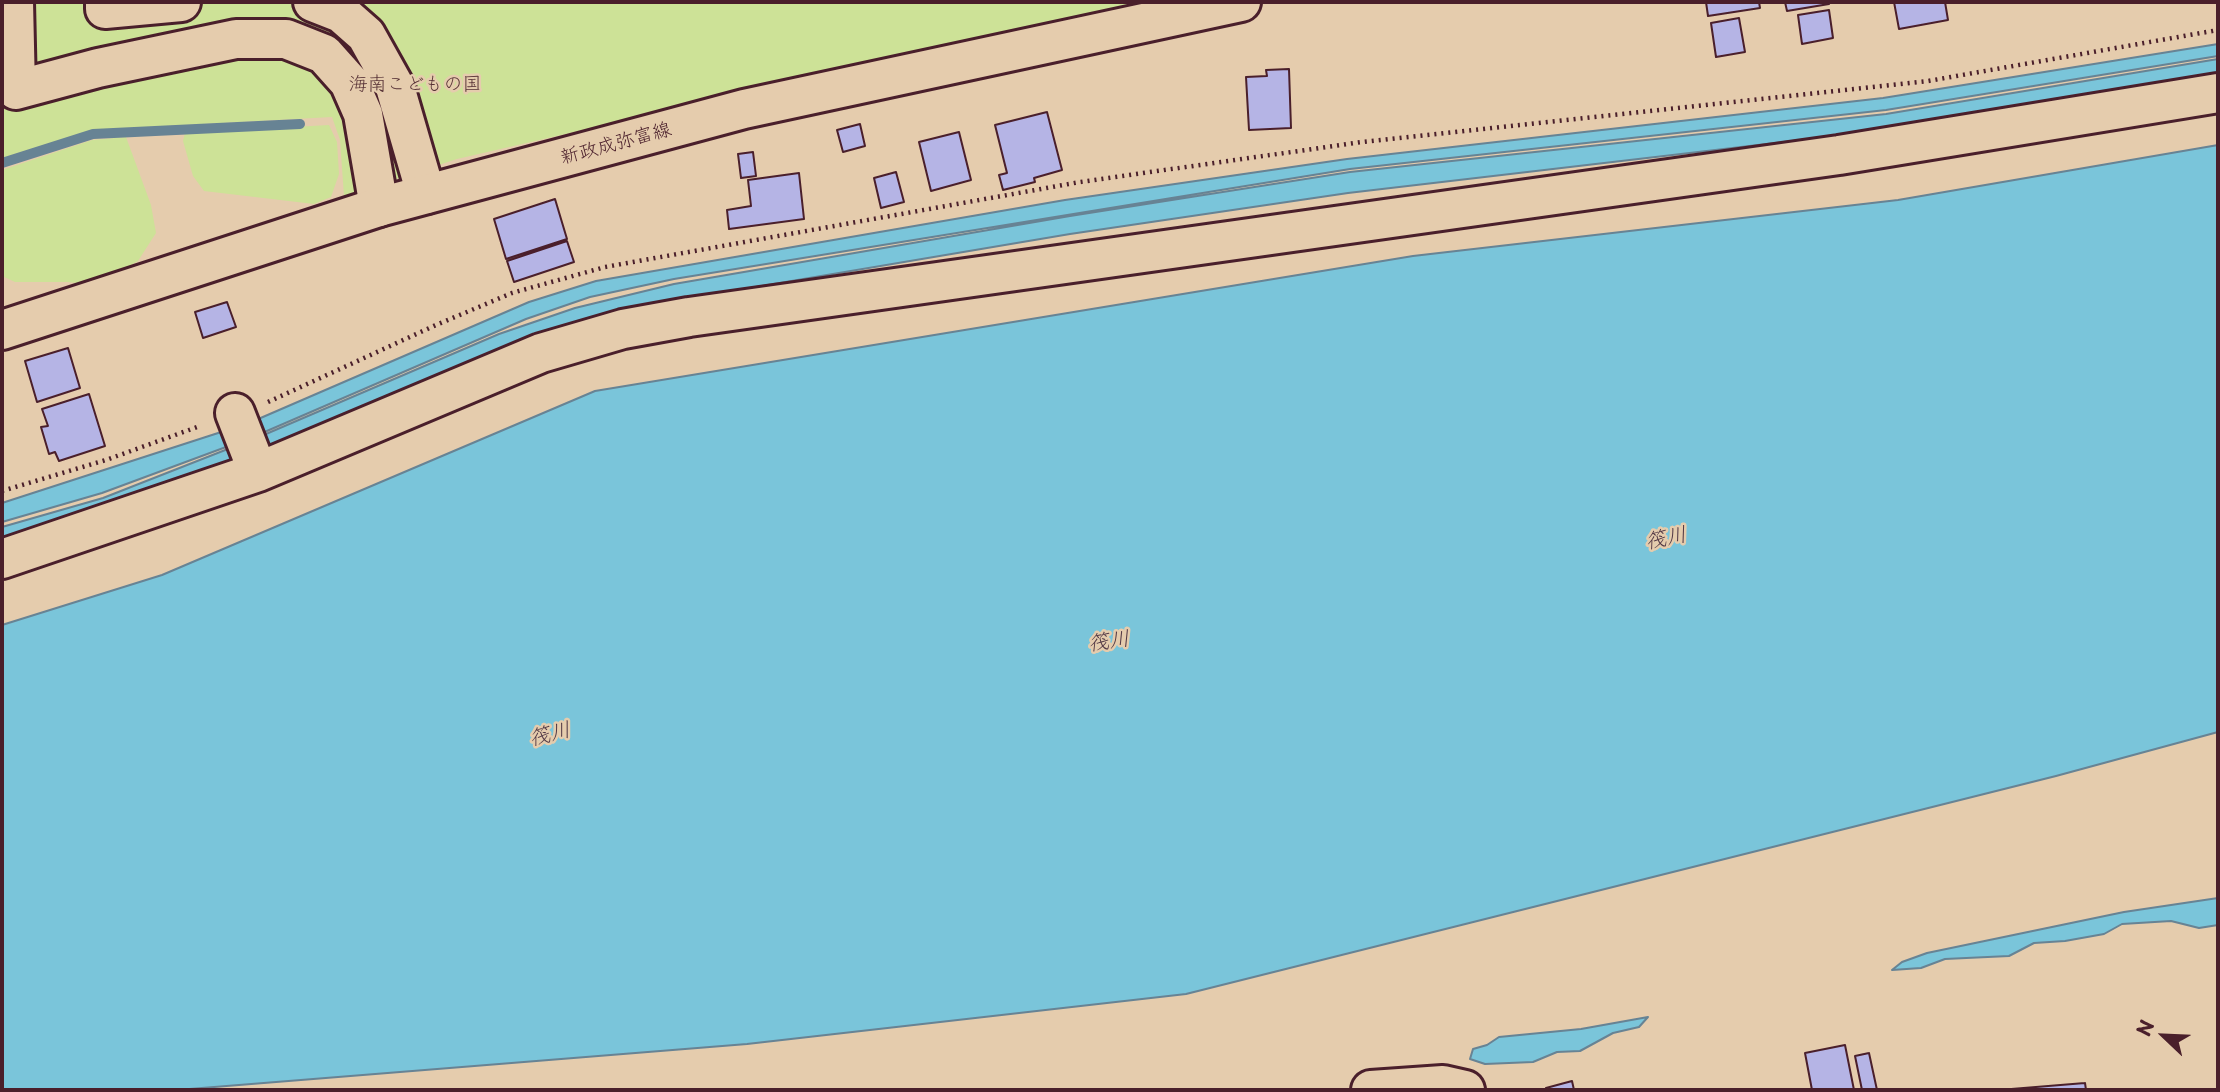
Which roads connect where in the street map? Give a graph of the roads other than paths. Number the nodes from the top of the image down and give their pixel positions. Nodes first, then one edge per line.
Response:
1 (14, 2) edge
2 (105, 2) edge
3 (181, 2) edge
4 (313, 2) edge
5 (1241, 2) edge
6 (2218, 93) edge
7 (426, 194) junction
8 (379, 207) junction
9 (2, 330) edge
10 (237, 417) road end
11 (257, 467) junction
12 (2, 559) edge
13 (1371, 1090) edge
14 (1465, 1090) edge

1 - 8 street
2 - 3 street
4 - 7 street
5 - 7 street, 新政成弥富線
6 - 11 street
7 - 8 street, 新政成弥富線
8 - 9 street, 新政成弥富線
10 - 11 street
11 - 12 street
13 - 14 street

